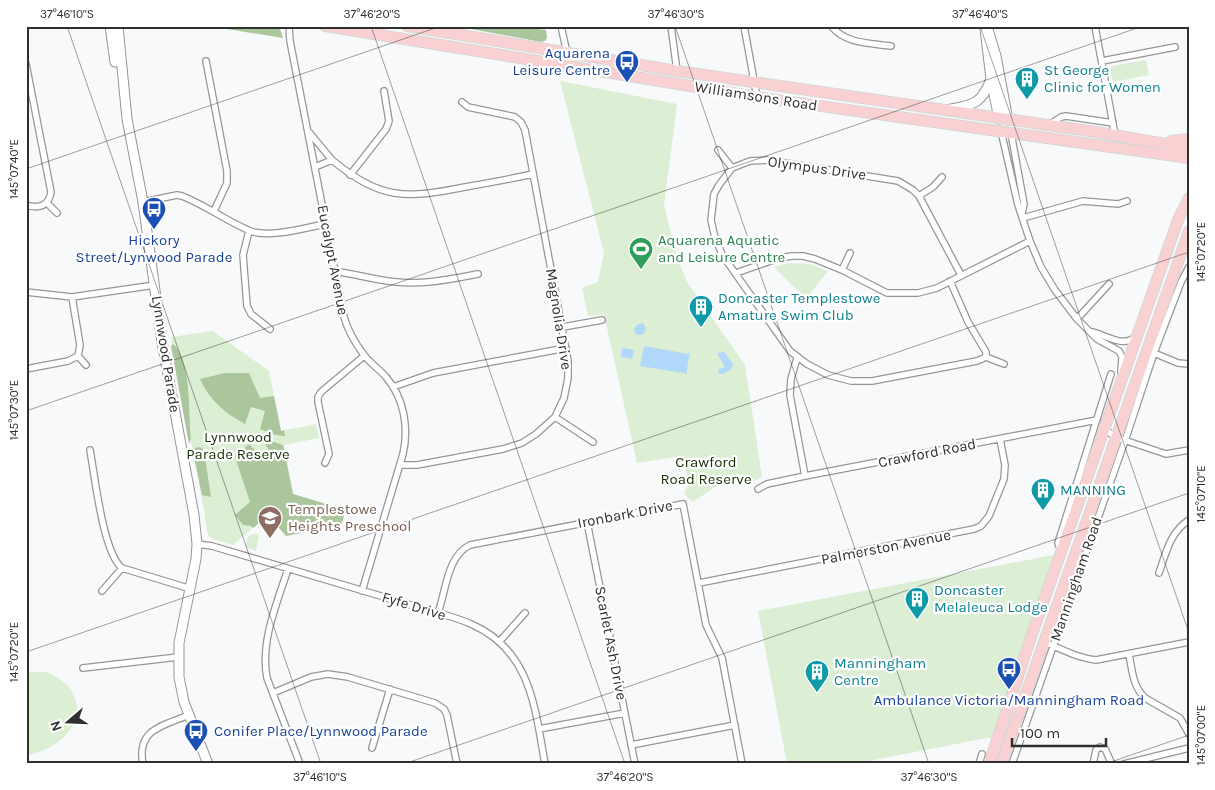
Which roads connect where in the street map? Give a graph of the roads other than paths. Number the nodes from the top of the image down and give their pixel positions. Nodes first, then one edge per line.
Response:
1 (110, 26) edge
2 (118, 26) edge
3 (289, 26) edge
4 (325, 26) edge
5 (407, 26) edge
6 (561, 26) edge
7 (671, 26) edge
8 (744, 26) edge
9 (831, 26) edge
10 (986, 26) edge
11 (1095, 26) edge
12 (890, 46) dead end
13 (1175, 47) dead end
14 (567, 53) junction
15 (206, 61) dead end
16 (1102, 61) junction
17 (26, 64) edge
18 (567, 66) junction
19 (678, 72) junction
20 (991, 79) junction
21 (754, 83) junction
22 (384, 91) dead end
23 (757, 97) junction
24 (462, 102) dead end
25 (943, 110) junction
26 (127, 119) junction
27 (1004, 119) junction
28 (1113, 123) junction
29 (1049, 125) junction
30 (308, 131) junction
31 (1006, 132) junction
32 (1116, 135) junction
33 (1189, 139) edge
34 (1158, 142) junction
35 (1189, 148) edge
36 (718, 150) dead end
37 (1185, 157) edge
38 (332, 160) junction
39 (315, 167) junction
40 (732, 168) junction
41 (1189, 168) edge
42 (533, 174) junction
43 (350, 175) junction
44 (942, 177) dead end
45 (919, 196) junction
46 (1189, 198) edge
47 (1127, 201) dead end
48 (143, 202) junction
49 (47, 203) junction
50 (26, 205) edge
51 (214, 211) junction
52 (57, 213) dead end
53 (1022, 216) junction
54 (325, 224) junction
55 (249, 231) junction
56 (1189, 231) edge
57 (1030, 241) junction
58 (850, 254) dead end
59 (1189, 267) edge
60 (1175, 268) junction
61 (842, 270) junction
62 (334, 271) junction
63 (736, 273) junction
64 (478, 274) dead end
65 (961, 275) junction
66 (950, 281) junction
67 (1181, 282) junction
68 (1109, 284) dead end
69 (155, 285) junction
70 (1169, 286) junction
71 (26, 292) edge
72 (72, 296) junction
73 (1077, 319) junction
74 (602, 320) dead end
75 (563, 327) junction
76 (270, 329) dead end
77 (1090, 331) junction
78 (1138, 334) junction
79 (566, 348) junction
80 (1154, 353) junction
81 (78, 356) junction
82 (364, 356) junction
83 (1130, 356) junction
84 (986, 357) junction
85 (797, 358) junction
86 (1142, 360) junction
87 (1004, 364) dead end
88 (1189, 364) edge
89 (86, 365) dead end
90 (26, 369) edge
91 (1111, 374) dead end
92 (393, 387) junction
93 (1118, 392) junction
94 (1113, 406) junction
95 (1100, 410) junction
96 (555, 416) junction
97 (1097, 420) junction
98 (1105, 429) junction
99 (1000, 439) junction
100 (1120, 439) junction
101 (593, 442) dead end
102 (90, 450) dead end
103 (1189, 450) edge
104 (325, 463) dead end
105 (400, 465) junction
106 (805, 476) junction
107 (758, 489) dead end
108 (1189, 520) edge
109 (588, 522) junction
110 (196, 544) junction
111 (1061, 552) junction
112 (122, 568) junction
113 (288, 569) junction
114 (1159, 573) dead end
115 (698, 583) junction
116 (191, 588) junction
117 (102, 591) dead end
118 (362, 591) junction
119 (438, 613) junction
120 (525, 613) dead end
121 (1030, 641) junction
122 (499, 642) junction
123 (1189, 642) edge
124 (1047, 647) junction
125 (1129, 654) junction
126 (178, 657) junction
127 (82, 668) dead end
128 (390, 689) junction
129 (273, 693) junction
130 (625, 713) junction
131 (188, 715) junction
132 (735, 725) junction
133 (539, 729) junction
134 (1189, 734) edge
135 (631, 745) junction
136 (372, 748) dead end
137 (1189, 748) edge
138 (982, 754) dead end
139 (143, 764) edge
140 (208, 764) edge
141 (300, 764) edge
142 (457, 764) edge
143 (545, 764) edge
144 (635, 764) edge
145 (742, 764) edge
146 (979, 764) edge
147 (989, 764) edge
148 (1001, 764) edge
149 (1012, 764) edge
150 (1092, 764) edge
151 (1112, 764) edge
152 (1124, 764) edge

1 - 26 main road, Lynnwood Parade
2 - 26 main road, Lynnwood Parade
3 - 30 street, Eucalypt Avenue
4 - 18 main road, Williamsons Road
5 - 14 main road, Williamsons Road
6 - 14 street
7 - 19 street
8 - 21 street
9 - 12 street
10 - 20 main road
10 - 27 main road
11 - 16 street
13 - 16 street
14 - 18 main road
14 - 19 main road, Williamsons Road
15 - 51 street
16 - 28 street
17 - 49 street
18 - 23 main road, Williamsons Road
19 - 21 main road, Williamsons Road
20 - 25 main road
20 - 27 main road
21 - 23 street
21 - 25 main road, Williamsons Road
22 - 43 street
23 - 31 main road, Williamsons Road
24 - 42 street, Magnolia Drive
25 - 27 main road, Williamsons Road
26 - 48 main road, Lynnwood Parade
27 - 29 main road, Williamsons Road
27 - 31 main road
28 - 29 street, Williamsons Road
28 - 32 street
29 - 32 main road, Williamsons Road
30 - 38 street
30 - 39 street, Eucalypt Avenue
31 - 37 main road, Williamsons Road
31 - 53 street
31 - 53 street
32 - 34 main road, Williamsons Road
33 - 34 main road
34 - 35 main road, Williamsons Road
36 - 40 street
37 - 41 main road
38 - 39 street
38 - 43 street
39 - 54 street, Eucalypt Avenue
40 - 45 street, Olympus Drive
40 - 63 street
42 - 43 street
42 - 75 street, Magnolia Drive
44 - 45 street
45 - 65 street, Olympus Drive
46 - 78 main road, Manningham Road
47 - 53 street
48 - 51 street
48 - 69 main road, Lynnwood Parade
49 - 50 street
49 - 52 street
51 - 55 street
53 - 57 street
54 - 55 street
54 - 62 street, Eucalypt Avenue
55 - 76 street
56 - 60 main road, Manningham Road
57 - 65 street
57 - 73 street
58 - 61 street
59 - 67 street
60 - 67 street
60 - 70 main road, Manningham Road
61 - 63 street
61 - 66 street
62 - 64 street
62 - 82 street, Eucalypt Avenue
63 - 85 street
65 - 66 street
66 - 84 street
67 - 70 street
67 - 80 street, Manningham Road
68 - 73 street
69 - 72 street
69 - 110 main road, Lynnwood Parade
70 - 86 main road, Manningham Road
71 - 72 street
72 - 81 street
73 - 77 street
74 - 75 street
75 - 79 street, Magnolia Drive
77 - 78 street
77 - 93 street
78 - 83 main road, Manningham Road
79 - 92 street
79 - 96 street, Magnolia Drive
80 - 88 street
80 - 100 street, Manningham Road
81 - 89 street
81 - 90 street
82 - 92 street, Eucalypt Avenue
82 - 104 street
83 - 86 main road
83 - 93 main road, Manningham Road
84 - 85 street
84 - 87 street
85 - 106 street
86 - 100 main road, Manningham Road
91 - 95 street, Manningham Road
92 - 105 street, Eucalypt Avenue
93 - 94 main road, Manningham Road
94 - 95 street
94 - 98 main road, Manningham Road
95 - 97 street, Manningham Road
96 - 101 street
96 - 105 street, Magnolia Drive
97 - 99 street, Crawford Road
97 - 111 street, Manningham Road
98 - 100 street
98 - 111 main road, Manningham Road
99 - 106 street, Crawford Road
99 - 115 street, Palmerston Avenue
100 - 103 street
100 - 124 main road, Manningham Road
102 - 112 street
105 - 118 street, Eucalypt Avenue
106 - 107 street, Crawford Road
108 - 114 street
109 - 115 street, Ironbark Drive
109 - 119 street, Ironbark Drive
109 - 130 street, Scarlet Ash Drive
110 - 113 street, Fyfe Drive
110 - 116 main road, Lynnwood Parade
111 - 121 main road, Manningham Road
112 - 116 street
112 - 117 street
113 - 118 street, Fyfe Drive
113 - 129 street
115 - 132 street, Ironbark Drive
116 - 126 main road, Lynnwood Parade
118 - 119 street, Fyfe Drive
119 - 122 street, Fyfe Drive
120 - 122 street
121 - 124 main road
121 - 147 main road, Manningham Road
122 - 133 street, Fyfe Drive
123 - 125 street
124 - 125 street
124 - 148 main road, Manningham Road
124 - 149 street, Manningham Road
125 - 134 street
126 - 127 street
126 - 131 main road, Lynnwood Parade
128 - 129 street
128 - 136 street
128 - 142 street
129 - 141 street
130 - 133 street
130 - 135 street, Scarlet Ash Drive
131 - 139 street
131 - 140 main road, Lynnwood Parade
132 - 135 street
132 - 145 street, Ironbark Drive
133 - 143 street, Fyfe Drive
135 - 144 street, Scarlet Ash Drive
137 - 152 street
138 - 146 street
150 - 151 street

